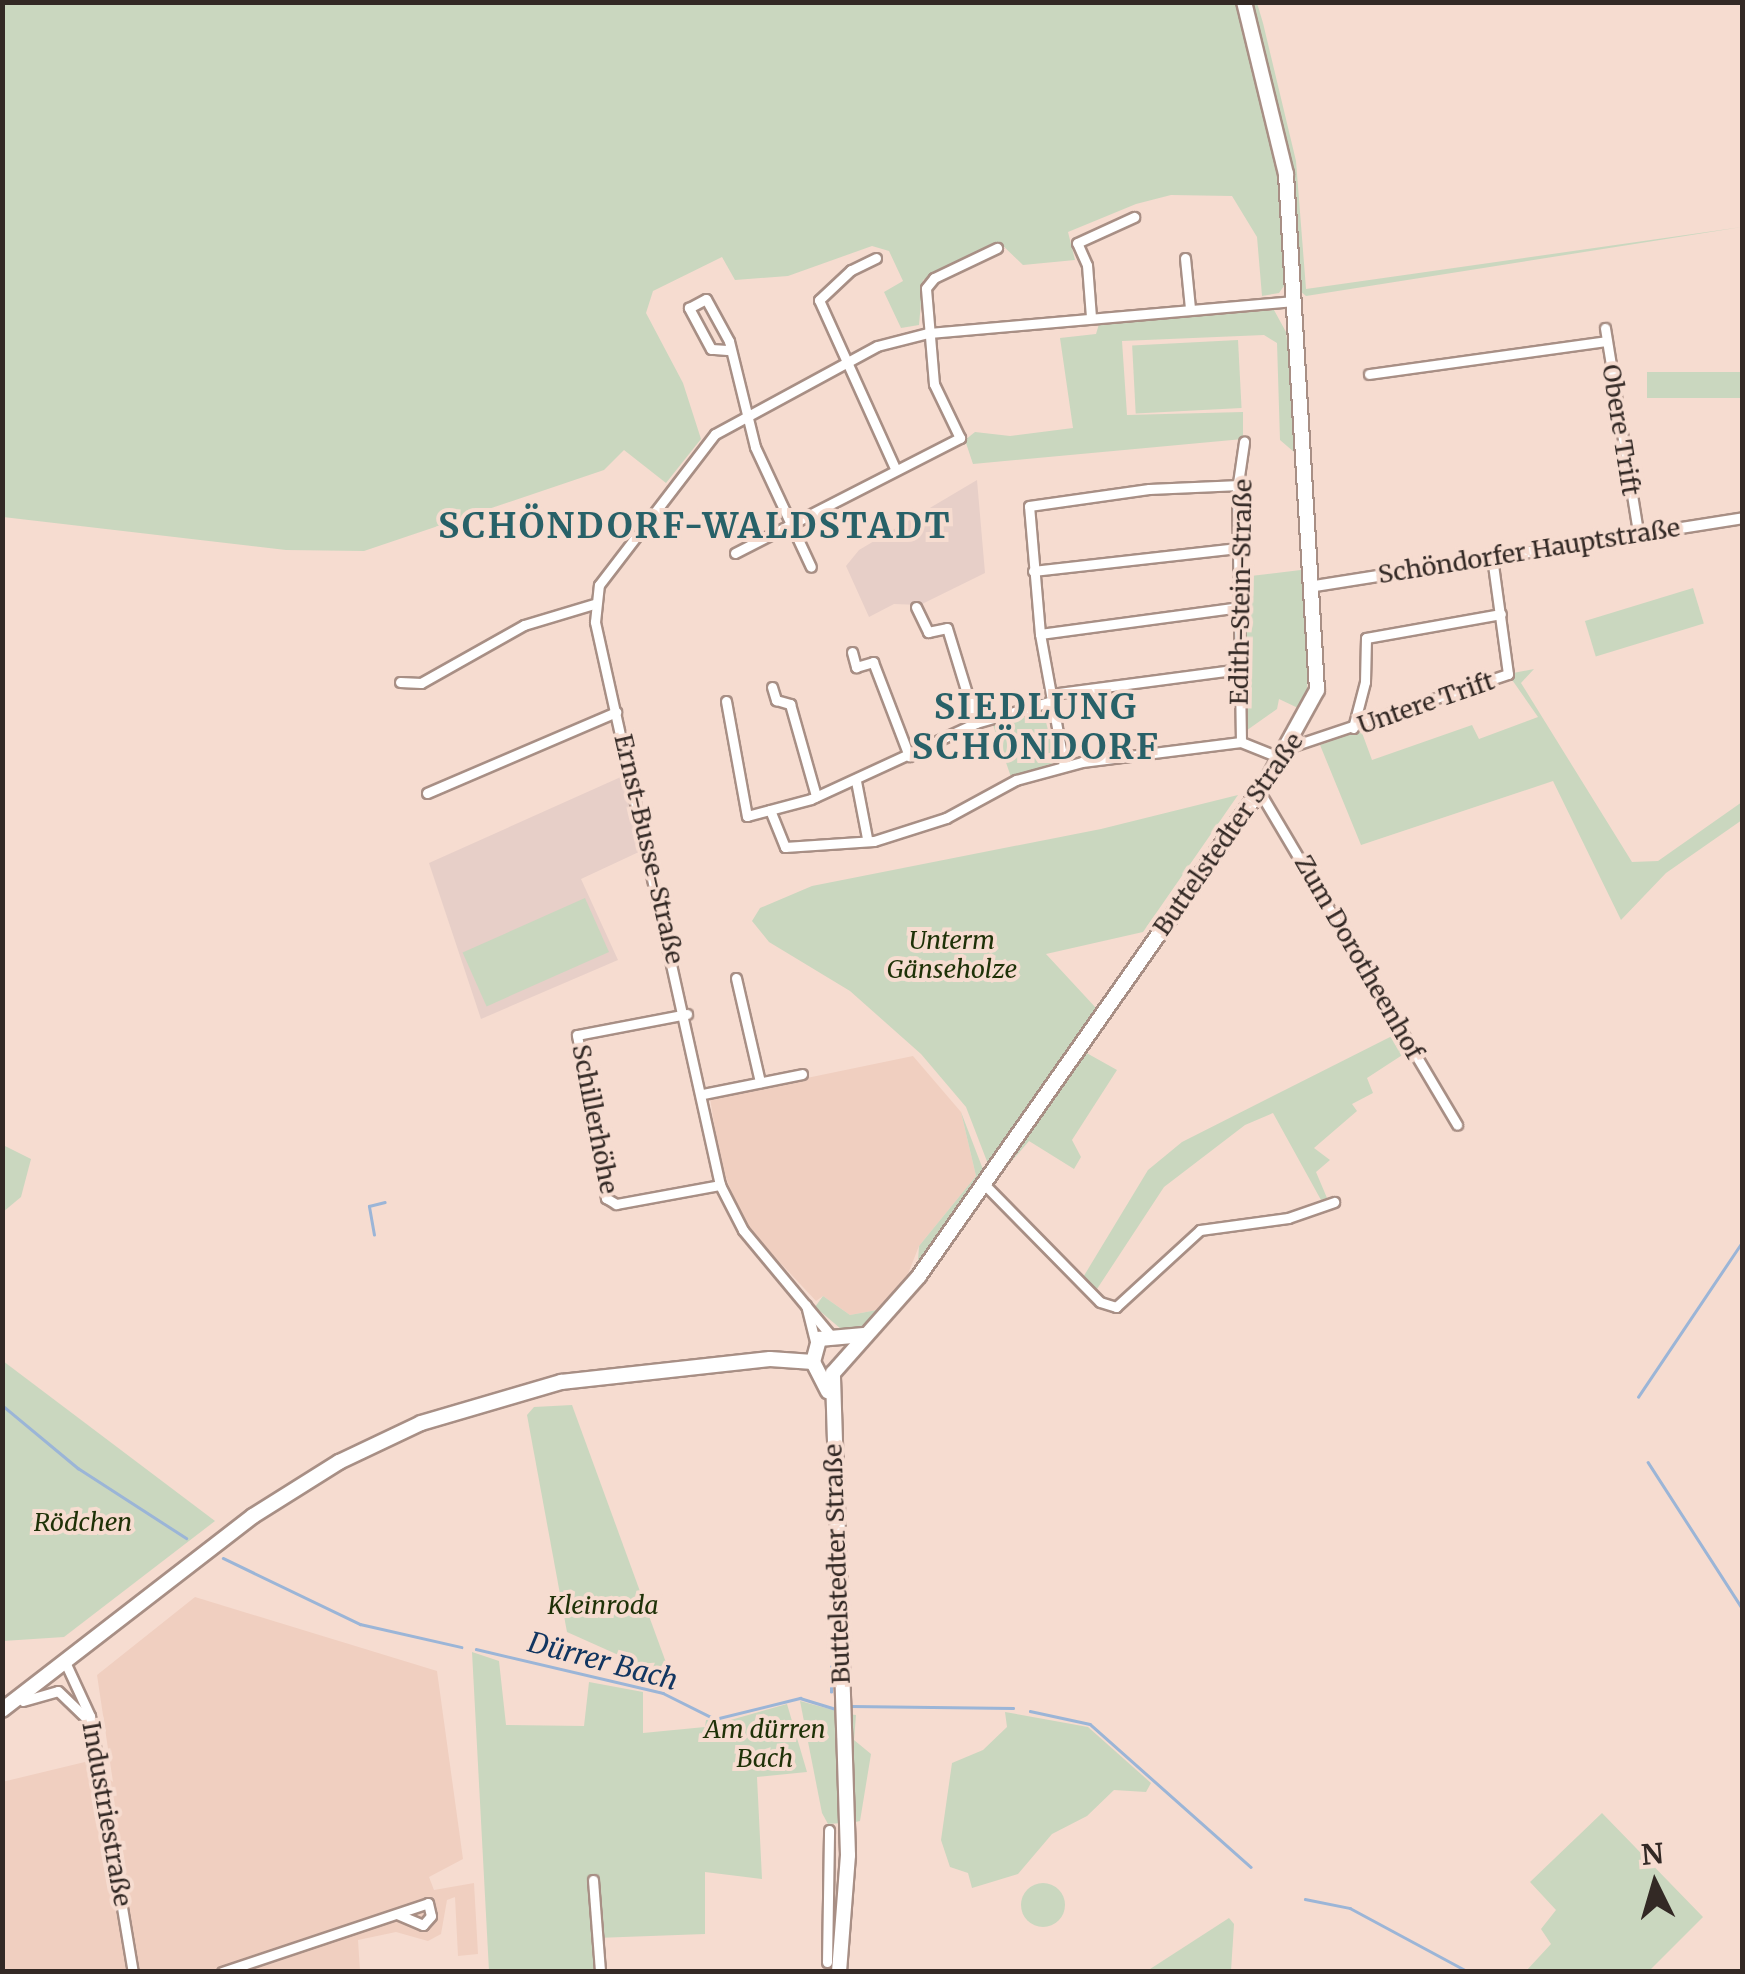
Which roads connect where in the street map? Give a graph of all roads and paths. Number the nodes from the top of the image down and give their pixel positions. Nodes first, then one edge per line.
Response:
1 (1244, 2) edge
2 (1134, 218) dead end
3 (997, 248) dead end
4 (876, 258) dead end
5 (1185, 258) dead end
6 (1293, 301) junction
7 (1190, 308) junction
8 (1091, 317) junction
9 (1606, 328) dead end
10 (928, 333) junction
11 (1607, 341) junction
12 (727, 350) junction
13 (845, 363) junction
14 (1369, 374) dead end
15 (750, 412) junction
16 (1244, 442) dead end
17 (895, 468) junction
18 (1240, 486) junction
19 (1742, 518) edge
20 (792, 527) junction
21 (1638, 532) junction
22 (1238, 548) junction
23 (735, 553) dead end
24 (1492, 557) junction
25 (811, 567) dead end
26 (1033, 571) junction
27 (1316, 586) junction
28 (594, 604) junction
29 (916, 607) dead end
30 (1240, 608) junction
31 (1501, 614) junction
32 (1040, 634) junction
33 (852, 652) dead end
34 (1240, 669) junction
35 (400, 682) dead end
36 (772, 686) dead end
37 (1052, 697) junction
38 (726, 701) dead end
39 (616, 712) junction
40 (976, 723) junction
41 (1353, 728) junction
42 (1241, 742) junction
43 (1284, 753) junction
44 (909, 756) junction
45 (1064, 766) junction
46 (856, 781) junction
47 (1259, 791) junction
48 (427, 792) dead end
49 (816, 796) junction
50 (770, 810) junction
51 (866, 838) junction
52 (736, 978) dead end
53 (687, 1014) junction
54 (802, 1074) dead end
55 (760, 1082) junction
56 (703, 1094) junction
57 (1457, 1125) dead end
58 (720, 1184) junction
59 (984, 1184) junction
60 (1334, 1202) dead end
61 (805, 1302) junction
62 (874, 1331) junction
63 (836, 1339) junction
64 (824, 1358) junction
65 (64, 1662) junction
66 (2, 1711) edge
67 (93, 1730) junction
68 (829, 1830) dead end
69 (593, 1880) dead end
70 (397, 1914) junction
71 (832, 1967) edge
72 (133, 1972) edge
73 (222, 1972) edge
74 (600, 1972) edge

1 - 6 main road, Buttelstedter Straße
2 - 8 street
3 - 10 street
4 - 13 street
5 - 7 street
6 - 7 street
6 - 27 main road, Buttelstedter Straße
7 - 8 street
8 - 10 street
9 - 11 street, Obere Trift
10 - 13 street
10 - 17 street
11 - 14 street
11 - 21 street, Obere Trift
12 - 12 street
12 - 15 street
13 - 15 street
13 - 17 street
15 - 20 street
15 - 28 street
16 - 18 street, Edith-Stein-Straße
17 - 20 street
18 - 22 street, Edith-Stein-Straße
18 - 26 street
19 - 21 street, Schöndorfer Hauptstraße
20 - 23 street
20 - 25 street
21 - 24 street, Schöndorfer Hauptstraße
22 - 26 street
22 - 30 street, Edith-Stein-Straße
24 - 27 street, Schöndorfer Hauptstraße
24 - 31 street, Untere Trift
26 - 32 street
27 - 43 main road, Buttelstedter Straße
28 - 35 street
28 - 39 street, Ernst-Busse-Straße
29 - 40 street
30 - 32 street
30 - 34 street, Edith-Stein-Straße
31 - 41 street, Untere Trift
31 - 41 street
32 - 37 street
33 - 44 street
34 - 37 street
34 - 42 street, Edith-Stein-Straße
36 - 49 street
37 - 40 street
37 - 45 street
38 - 50 street
39 - 48 street
39 - 53 street, Ernst-Busse-Straße
40 - 44 street
41 - 43 street, Untere Trift
42 - 43 street
42 - 45 street
43 - 47 main road, Buttelstedter Straße
44 - 46 street
45 - 51 street
46 - 49 street
46 - 51 street
47 - 57 street, Zum Dorotheenhof
47 - 59 main road, Buttelstedter Straße
49 - 50 street
50 - 51 street
52 - 55 street
53 - 56 street, Ernst-Busse-Straße
53 - 58 street, Schillerhöhe
54 - 55 street
55 - 56 street
56 - 58 street, Ernst-Busse-Straße
58 - 61 street, Ernst-Busse-Straße
59 - 60 street
59 - 62 main road, Buttelstedter Straße
61 - 63 street, Ernst-Busse-Straße
61 - 64 street, Ernst-Busse-Straße
62 - 63 main road
62 - 64 main road, Buttelstedter Straße
63 - 64 main road
63 - 64 main road
64 - 65 main road
64 - 71 main road, Buttelstedter Straße
65 - 66 main road
65 - 67 street, Industriestraße
66 - 67 street
67 - 72 street, Industriestraße
68 - 71 street, Buttelstedter Straße
69 - 74 street
70 - 70 street
70 - 73 street

